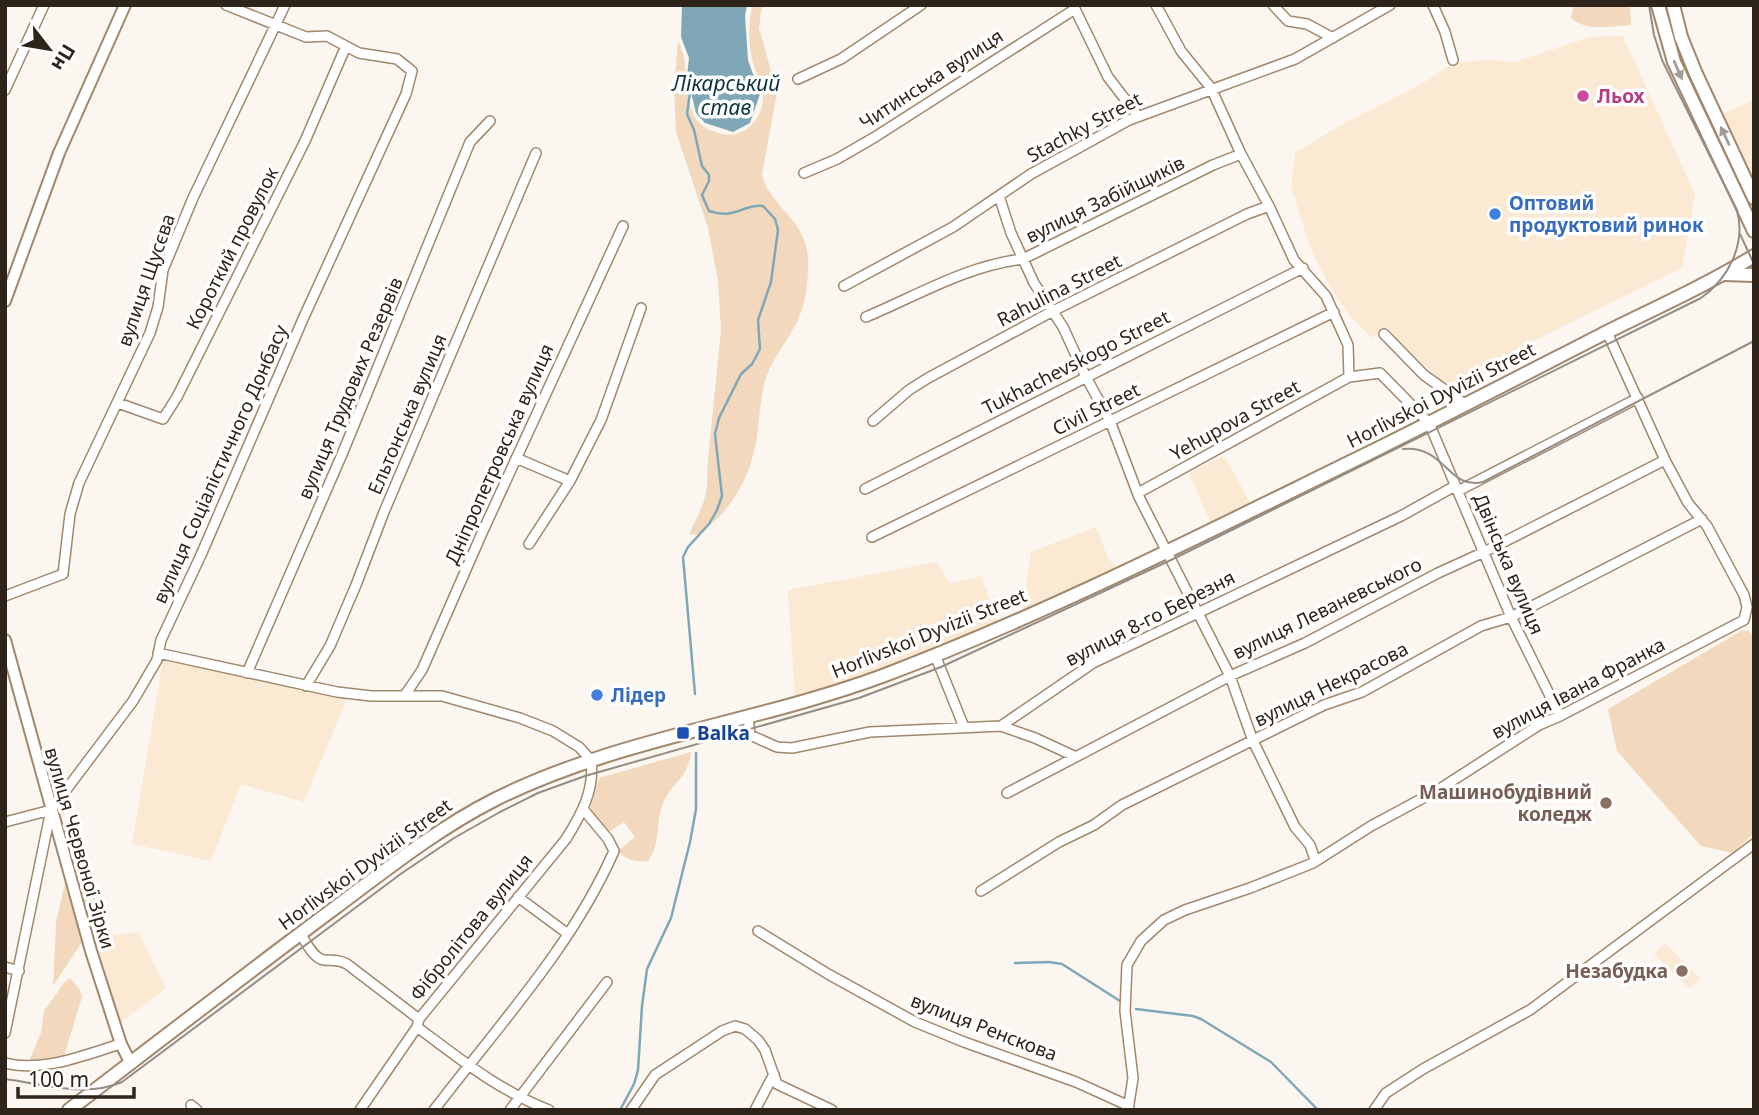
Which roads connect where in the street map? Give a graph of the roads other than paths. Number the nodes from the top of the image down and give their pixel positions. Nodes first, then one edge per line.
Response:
1 (44, 5) edge
2 (125, 5) edge
3 (226, 5) edge
4 (285, 5) edge
5 (921, 5) edge
6 (1156, 5) edge
7 (1273, 5) edge
8 (1390, 5) edge
9 (1433, 5) edge
10 (1658, 5) edge
11 (1673, 5) edge
12 (1076, 7) edge
13 (275, 25) junction
14 (1333, 37) junction
15 (346, 46) junction
16 (1453, 60) dead end
17 (798, 79) dead end
18 (1211, 88) junction
19 (5, 90) edge
20 (1138, 116) junction
21 (489, 121) dead end
22 (536, 153) dead end
23 (1241, 154) junction
24 (804, 173) dead end
25 (999, 196) junction
26 (1754, 198) edge
27 (1269, 206) junction
28 (623, 226) dead end
29 (1754, 231) edge
30 (1754, 256) edge
31 (1023, 259) junction
32 (1303, 268) junction
33 (1724, 274) junction
34 (1754, 275) edge
35 (844, 286) dead end
36 (5, 301) edge
37 (641, 308) dead end
38 (1053, 311) junction
39 (1334, 312) junction
40 (866, 317) dead end
41 (1607, 332) junction
42 (1384, 334) dead end
43 (1086, 377) junction
44 (1349, 377) junction
45 (1637, 398) junction
46 (118, 402) junction
47 (1465, 405) junction
48 (873, 421) dead end
49 (1110, 421) junction
50 (1429, 424) junction
51 (516, 458) junction
52 (1665, 460) junction
53 (570, 481) junction
54 (865, 488) dead end
55 (1456, 489) junction
56 (1138, 493) junction
57 (1702, 520) junction
58 (872, 537) dead end
59 (528, 544) dead end
60 (1167, 551) junction
61 (1484, 552) junction
62 (5, 596) edge
63 (1197, 614) junction
64 (1511, 617) junction
65 (5, 640) edge
66 (158, 653) junction
67 (935, 655) junction
68 (247, 673) junction
69 (1230, 676) junction
70 (306, 686) junction
71 (405, 695) junction
72 (748, 716) junction
73 (1560, 716) junction
74 (1001, 726) junction
75 (964, 727) junction
76 (1253, 741) junction
77 (1073, 756) junction
78 (591, 760) junction
79 (1007, 793) dead end
80 (583, 809) junction
81 (51, 810) junction
82 (5, 822) edge
83 (1754, 844) edge
84 (1315, 860) junction
85 (981, 891) dead end
86 (518, 897) junction
87 (758, 932) dead end
88 (300, 933) junction
89 (568, 934) junction
90 (5, 967) edge
91 (19, 971) junction
92 (607, 982) dead end
93 (418, 1023) junction
94 (5, 1033) edge
95 (121, 1044) junction
96 (131, 1062) junction
97 (5, 1063) edge
98 (468, 1065) junction
99 (774, 1074) junction
100 (518, 1098) junction
101 (1128, 1108) edge
102 (69, 1110) edge
103 (360, 1110) edge
104 (434, 1110) edge
105 (510, 1110) edge
106 (549, 1110) edge
107 (631, 1110) edge
108 (755, 1110) edge
109 (832, 1110) edge
110 (1374, 1110) edge

1 - 19 street
2 - 36 street
3 - 13 street
4 - 13 street, вулиця Щусєва
5 - 17 street
6 - 18 street
7 - 14 street
8 - 14 street, Stachky Street
9 - 16 street
10 -> 29 main road
26 -> 11 main road
12 - 20 street, Читинська вулиця
12 - 24 street, Читинська вулиця
13 - 15 street
13 - 46 street, вулиця Щусєва
14 - 18 street, Stachky Street
15 - 46 street, Короткий провулок
15 - 66 street, вулиця Соціалістичного Донбасу
18 - 20 street, Stachky Street
18 - 23 street
20 - 25 street, Stachky Street
21 - 68 street, вулиця Трудових Резервів
22 - 70 street, Ельтонська вулиця
23 - 27 street
23 - 31 street, вулиця Забійщиків
25 - 31 street
25 - 35 street, Stachky Street
27 - 32 street
27 - 38 street, Rahulina Street
28 - 51 street, Дніпропетровська вулиця
30 - 33 main road, Horlivskoi Dyvizii Street
31 - 38 street
31 - 40 street, вулиця Забійщиків
32 - 39 street
32 - 43 street, Tukhachevskogo Street
33 - 34 main road
33 - 41 main road, Horlivskoi Dyvizii Street
37 - 53 street
38 - 43 street
38 - 48 street, Rahulina Street
39 - 44 street
39 - 49 street, Civil Street
41 - 45 street
41 - 47 main road, Horlivskoi Dyvizii Street
42 - 47 street
43 - 49 street
43 - 54 street, Tukhachevskogo Street
44 - 50 street
44 - 56 street, Yehupova Street
45 - 52 street
45 - 55 street, вулиця 8-го Березня
46 - 62 street, вулиця Щусєва
47 - 50 main road, Horlivskoi Dyvizii Street
49 - 56 street
49 - 58 street, Civil Street
50 - 55 street, Двінська вулиця
50 - 60 main road, Horlivskoi Dyvizii Street
51 - 53 street
51 - 71 street, Дніпропетровська вулиця
52 - 57 street
52 - 61 street, вулиця Леваневського
53 - 59 street
55 - 61 street, Двінська вулиця
55 - 63 street, вулиця 8-го Березня
56 - 60 street
57 - 64 street, вулиця Некрасова
57 - 73 street, вулиця Івана Франка
60 - 63 street
60 - 67 main road, Horlivskoi Dyvizii Street
61 - 64 street, Двінська вулиця
61 - 69 street, вулиця Леваневського
63 - 69 street
63 - 74 street, вулиця 8-го Березня
64 - 73 street, Двінська вулиця
64 - 76 street, вулиця Некрасова
65 - 81 street, вулиця Червоної Зірки
66 - 68 street
66 - 81 street, вулиця Соціалістичного Донбасу
67 - 72 main road, Horlivskoi Dyvizii Street
67 - 75 street
68 - 70 street
69 - 76 street
69 - 77 street, вулиця Леваневського
70 - 71 street
71 - 78 street
72 - 75 street
72 - 78 main road, Horlivskoi Dyvizii Street
73 - 84 street, вулиця Івана Франка
74 - 75 street
74 - 77 street
76 - 84 street
76 - 85 street, вулиця Некрасова
77 - 79 street, вулиця Леваневського
78 - 80 street, Фібролітова вулиця
78 - 88 main road, Horlivskoi Dyvizii Street
80 - 86 street, Фібролітова вулиця
80 - 89 street
81 - 82 street
81 - 91 street
81 - 95 street, вулиця Червоної Зірки
83 - 110 street
84 - 101 street, вулиця Івана Франка
86 - 89 street
86 - 93 street, Фібролітова вулиця
87 - 101 street, вулиця Ренскова
88 - 93 street
88 - 96 main road, Horlivskoi Dyvizii Street
89 - 98 street
90 - 91 street
91 - 94 street
92 - 100 street
93 - 98 street
93 - 103 street, Фібролітова вулиця
95 - 96 street, вулиця Червоної Зірки
95 - 97 street
96 - 102 main road, Horlivskoi Dyvizii Street
98 - 100 street
98 - 104 street
99 - 107 street
99 - 108 street
99 - 109 street
100 - 105 street
100 - 106 street

